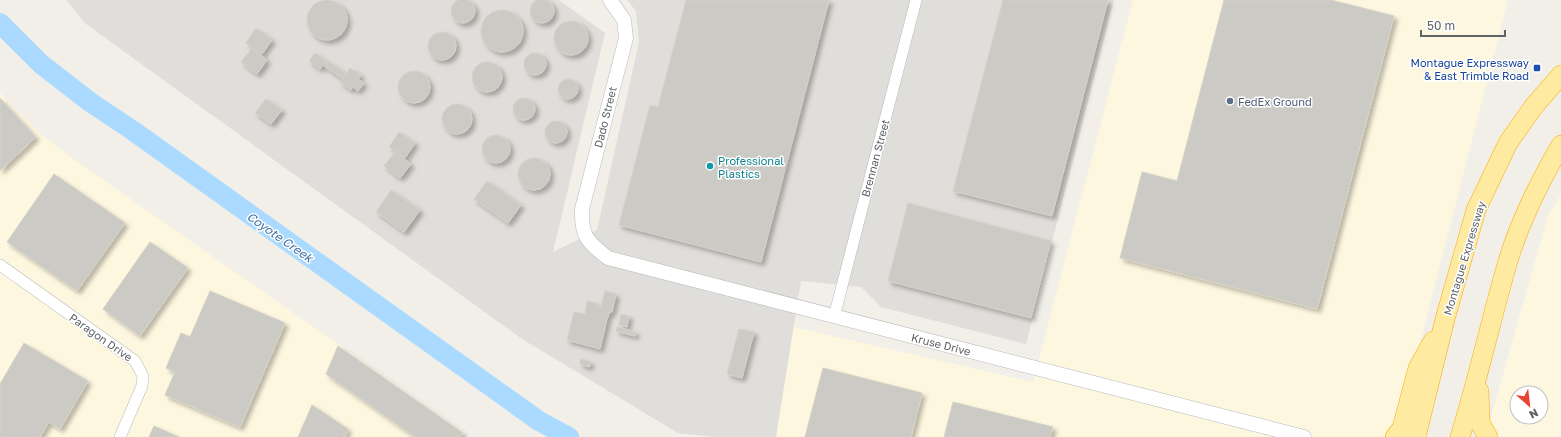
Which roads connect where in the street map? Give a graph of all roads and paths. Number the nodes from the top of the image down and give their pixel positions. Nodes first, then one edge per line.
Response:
1 (610, 0) edge
2 (916, 0) edge
3 (1561, 75) edge
4 (1561, 145) edge
5 (586, 238) joint
6 (0, 265) edge
7 (834, 317) junction
8 (1445, 319) junction
9 (1478, 376) junction
10 (120, 437) edge
11 (1304, 437) edge
12 (1395, 437) edge
13 (1416, 437) edge
14 (1460, 437) edge
15 (1488, 437) edge

1 - 5 street, Dado Street
2 - 7 street, Brennan Street
3 - 8 highway, Montague Expressway
4 - 9 highway
5 - 7 street, Kruse Drive
6 - 10 street, Paragon Drive
7 - 11 street, Kruse Drive
8 - 12 highway
8 - 13 highway, Montague Expressway
9 - 14 highway
9 - 15 highway

